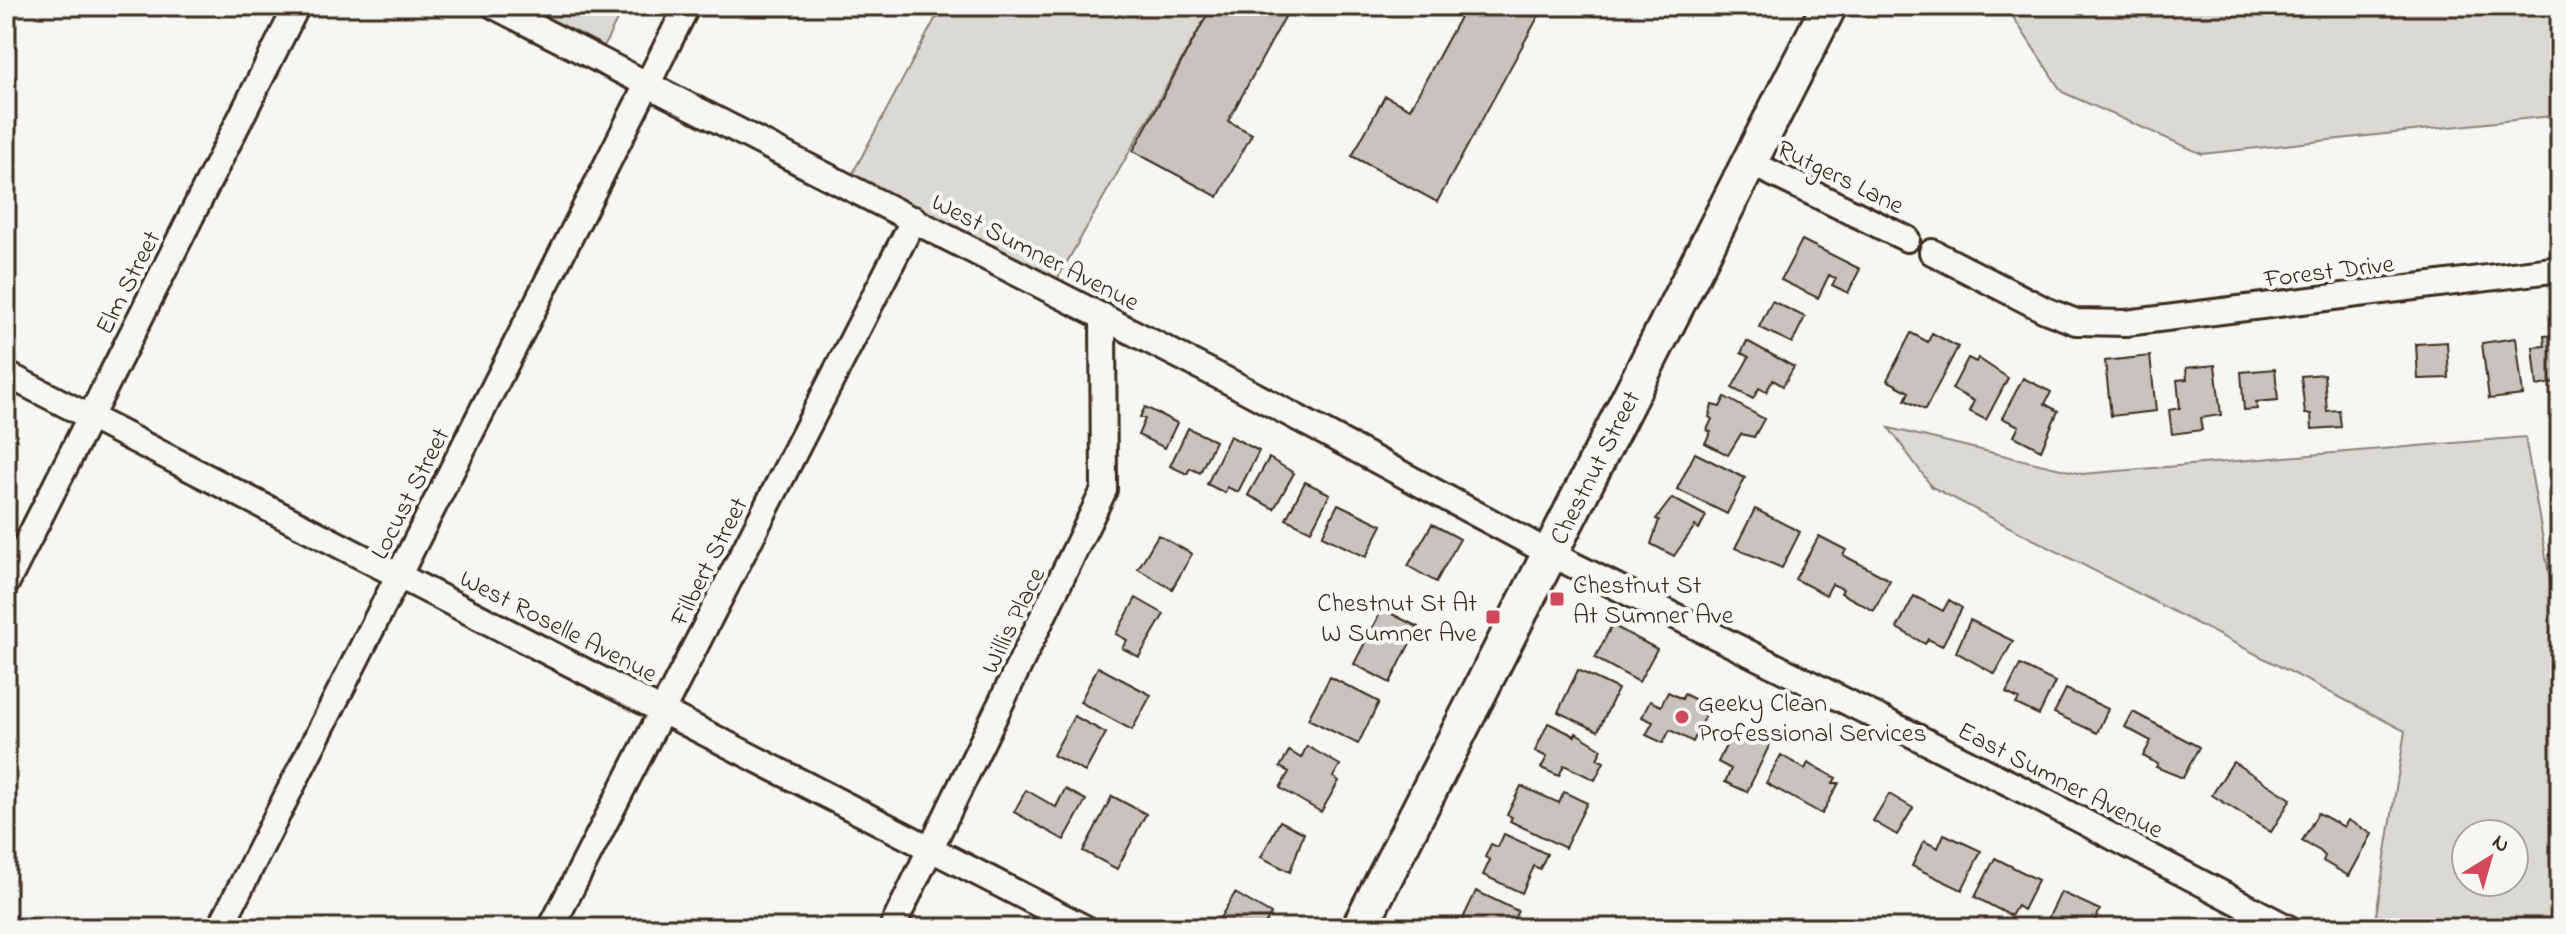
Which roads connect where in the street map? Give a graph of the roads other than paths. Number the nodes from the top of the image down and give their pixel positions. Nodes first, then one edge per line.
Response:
1 (297, 6) edge
2 (494, 6) edge
3 (687, 6) edge
4 (1829, 6) edge
5 (648, 84) junction
6 (1751, 163) junction
7 (914, 219) junction
8 (1907, 239) dead end
9 (1932, 252) dead end
10 (2560, 269) edge
11 (1103, 316) junction
12 (6, 374) edge
13 (90, 417) junction
14 (1549, 553) junction
15 (400, 574) junction
16 (6, 584) edge
17 (662, 710) junction
18 (932, 850) junction
19 (220, 928) edge
20 (551, 928) edge
21 (892, 928) edge
22 (1085, 928) edge
23 (1359, 928) edge
24 (2288, 928) edge

1 - 13 street, Elm Street
2 - 5 street, West Sumner Avenue
3 - 5 street, Locust Street
4 - 6 street, Chestnut Street
5 - 7 street, West Sumner Avenue
5 - 15 street, Locust Street
6 - 8 street, Rutgers Lane
6 - 14 street, Chestnut Street
7 - 11 street, West Sumner Avenue
7 - 17 street, Filbert Street
9 - 10 street, Forest Drive
11 - 14 street, West Sumner Avenue
11 - 18 street, Willis Place
12 - 13 street, West Roselle Avenue
13 - 15 street, West Roselle Avenue
13 - 16 street, Elm Street
14 - 23 street, Chestnut Street
14 - 24 street, East Sumner Avenue
15 - 17 street, West Roselle Avenue
15 - 19 street, Locust Street
17 - 18 street, West Roselle Avenue
17 - 20 street, Filbert Street
18 - 21 street, Willis Place
18 - 22 street, West Roselle Avenue

